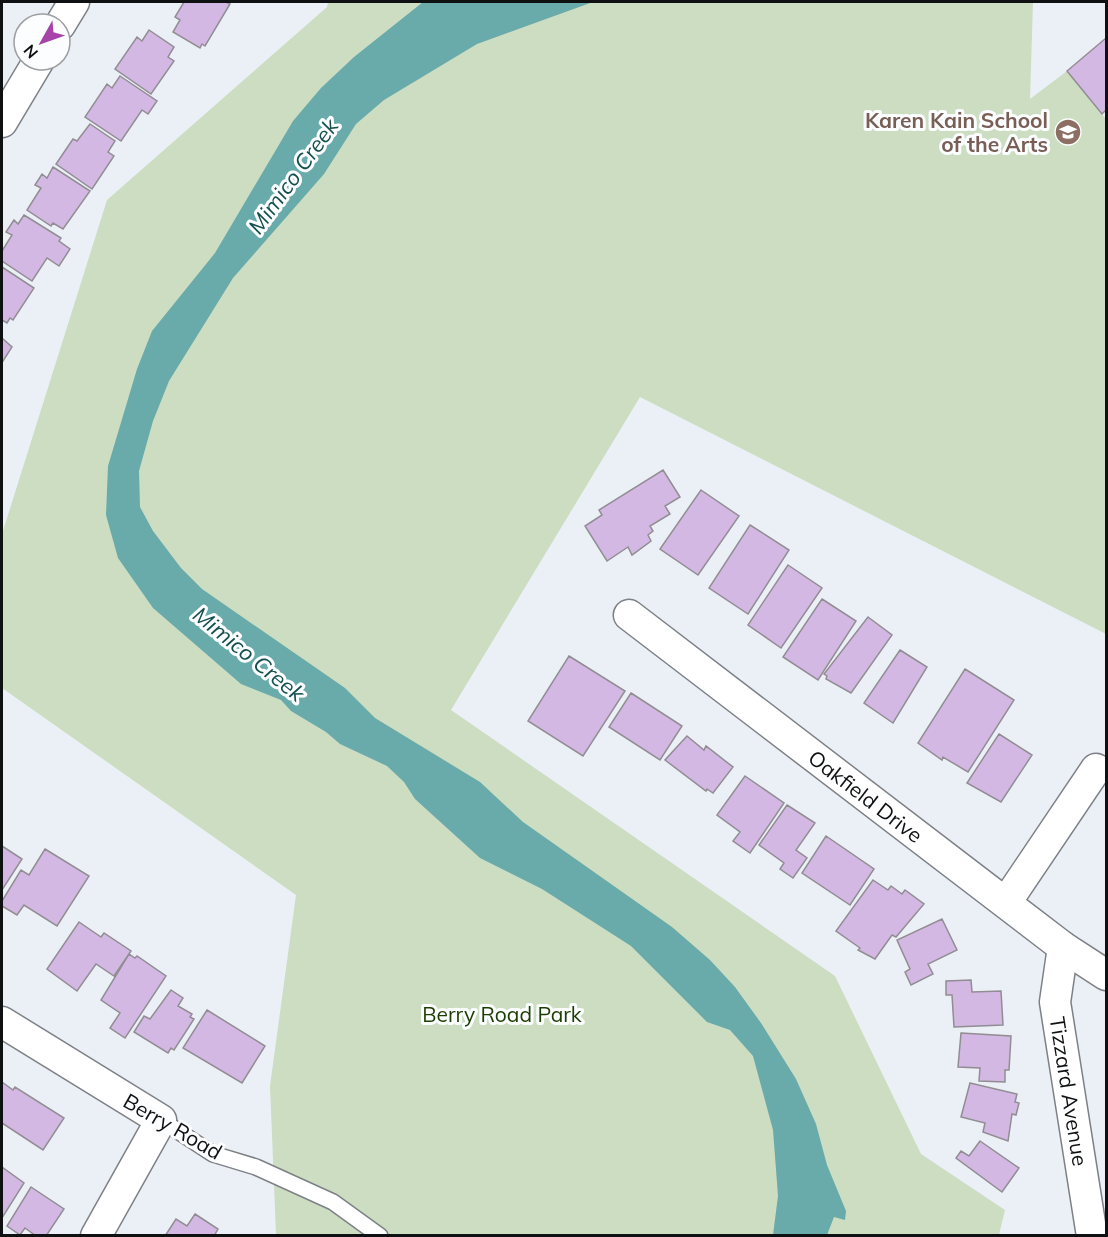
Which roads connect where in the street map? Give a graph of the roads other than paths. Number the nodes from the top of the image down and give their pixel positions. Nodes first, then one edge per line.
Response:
1 (32, 72) edge
2 (2, 122) edge
3 (629, 615) dead end
4 (1096, 769) dead end
5 (1007, 902) junction
6 (1063, 946) junction
7 (1107, 975) edge
8 (2, 1022) edge
9 (160, 1120) junction
10 (96, 1236) edge
11 (380, 1236) edge
12 (1092, 1236) edge

1 - 2 street
3 - 5 street, Oakfield Drive
4 - 5 street
5 - 6 street, Oakfield Drive
6 - 7 street, Oakfield Drive
6 - 12 street, Tizzard Avenue
8 - 9 street, Berry Road
9 - 10 street
9 - 11 lane, Berry Road

